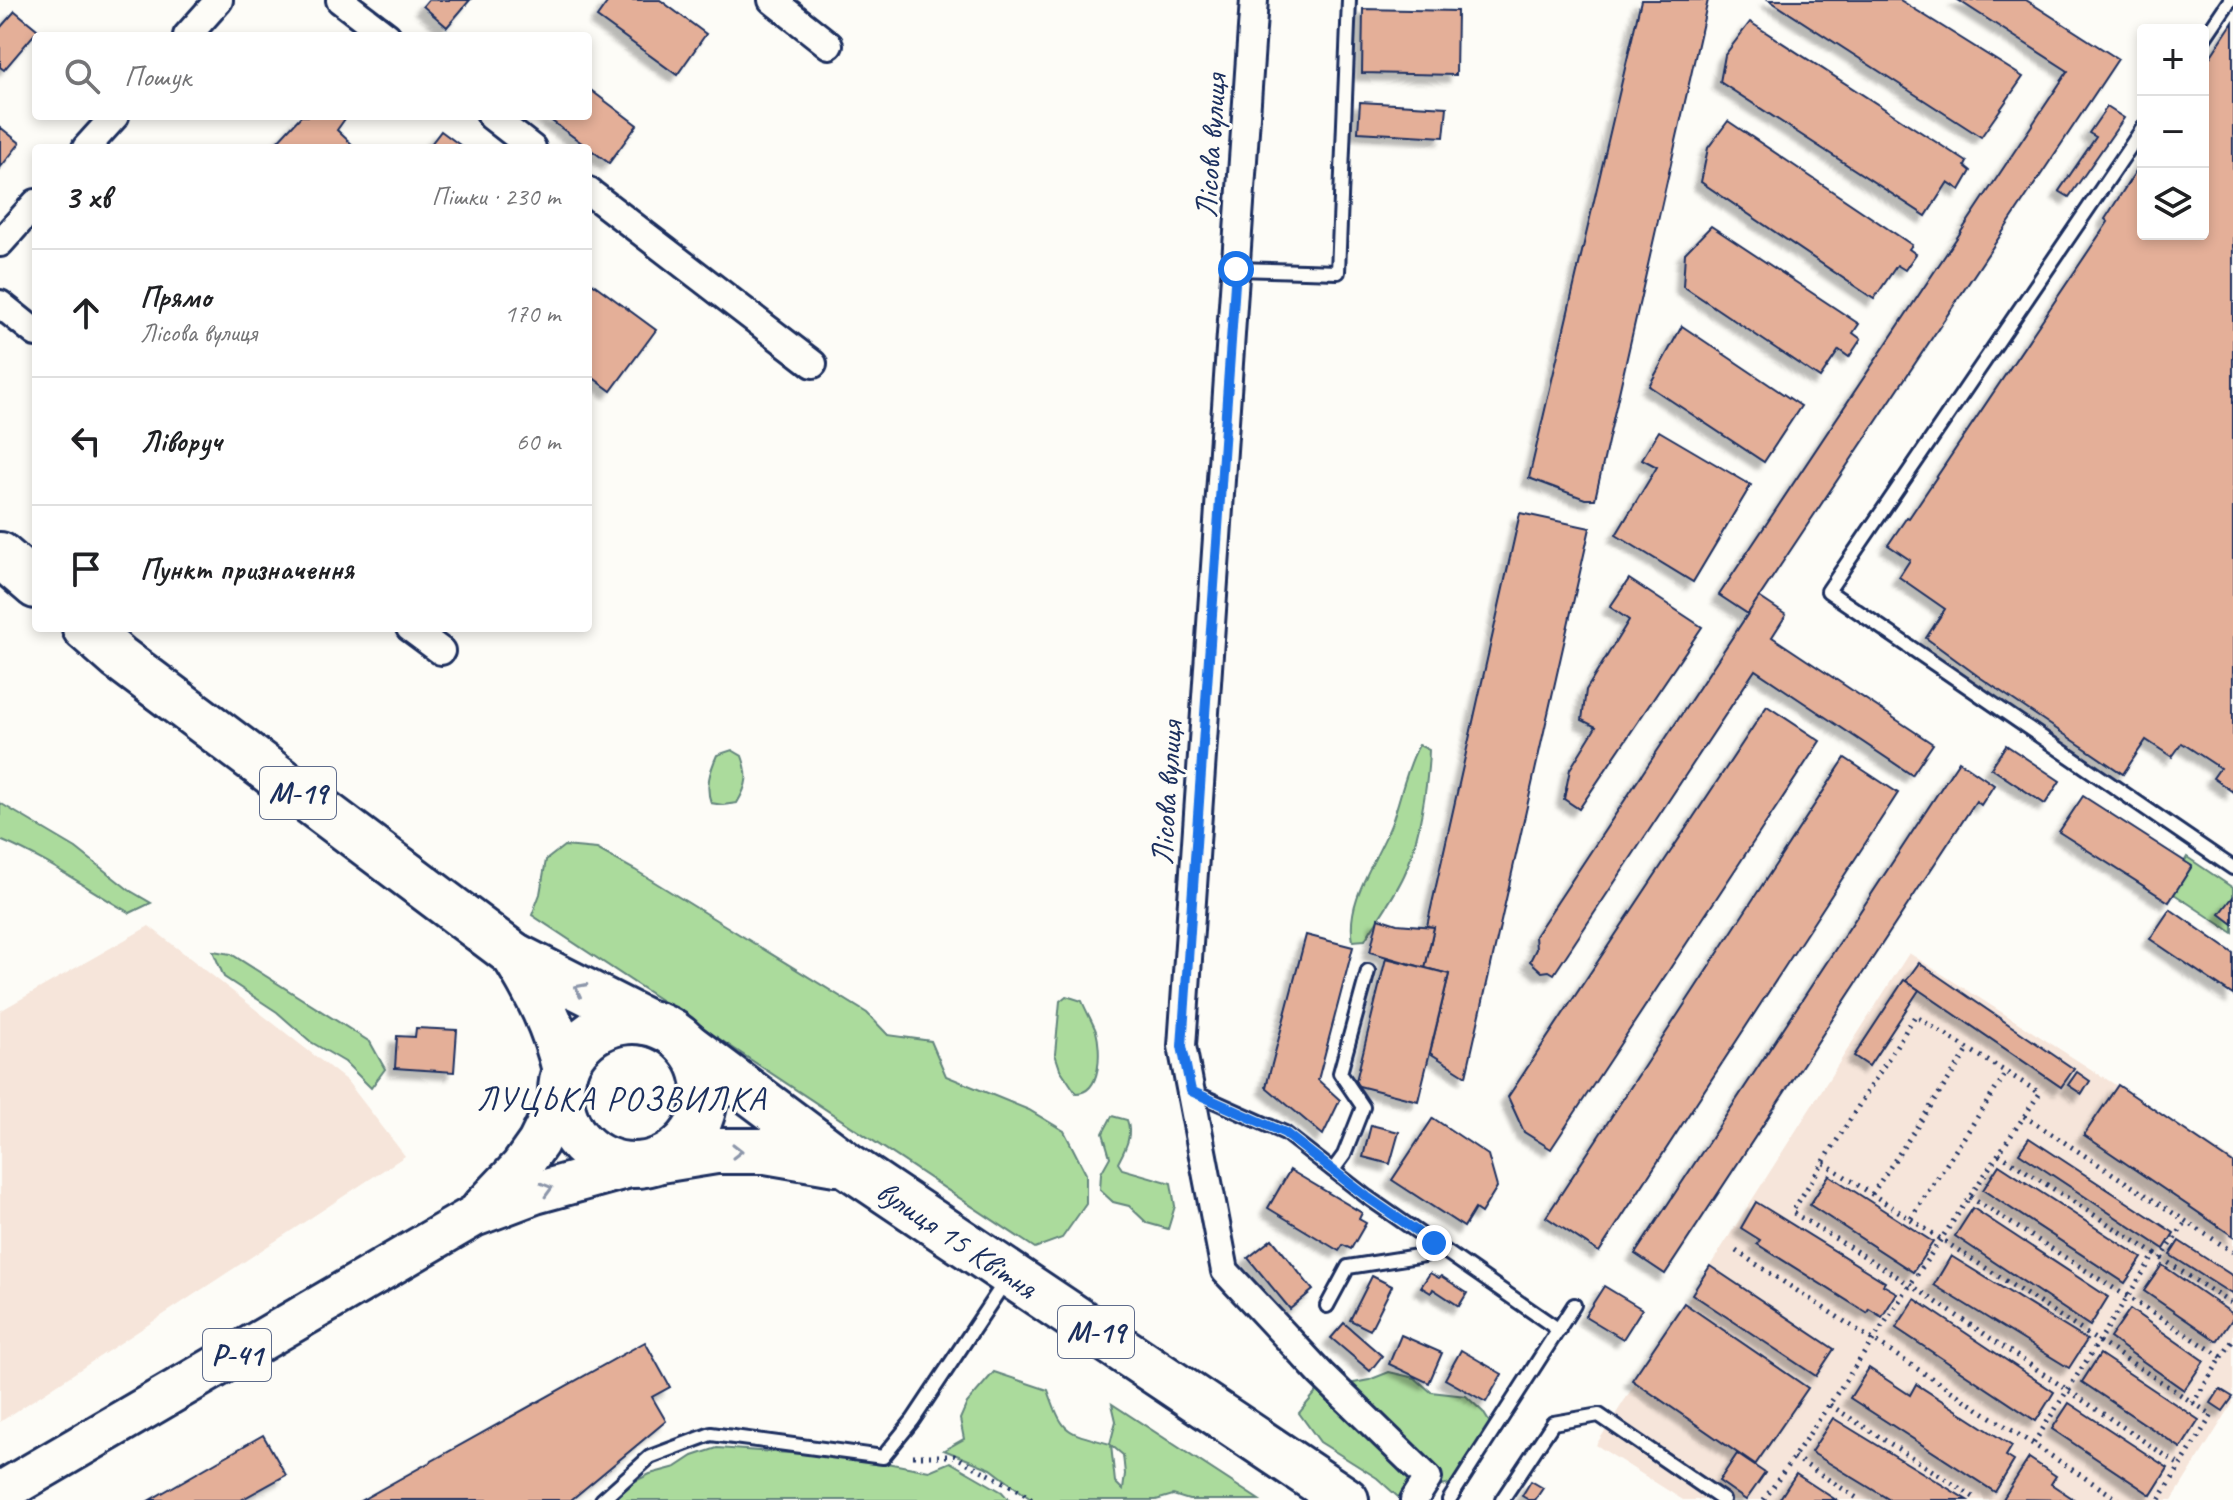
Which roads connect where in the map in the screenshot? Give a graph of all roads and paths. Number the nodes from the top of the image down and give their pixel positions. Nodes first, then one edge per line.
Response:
1 (219, 0) edge
2 (340, 0) edge
3 (772, 0) edge
4 (1254, 0) edge
5 (1349, 0) edge
6 (2230, 0) edge
7 (2209, 31) edge
8 (191, 32) edge
9 (382, 32) edge
10 (829, 45) dead end
11 (111, 120) edge
12 (496, 120) edge
13 (2137, 137) edge
14 (90, 144) edge
15 (527, 144) edge
16 (592, 194) edge
17 (32, 207) edge
18 (0, 243) edge
19 (1236, 269) junction
20 (0, 304) edge
21 (32, 330) edge
22 (813, 364) dead end
23 (0, 555) edge
24 (32, 583) edge
25 (90, 632) edge
26 (415, 632) edge
27 (441, 651) dead end
28 (2233, 868) edge
29 (514, 955) junction
30 (1368, 971) dead end
31 (646, 1022) junction
32 (687, 1045) junction
33 (1969, 1049) junction
34 (2007, 1072) junction
35 (563, 1082) junction
36 (1191, 1091) junction
37 (2024, 1116) junction
38 (1999, 1154) junction
39 (646, 1163) junction
40 (1824, 1163) junction
41 (847, 1165) junction
42 (1333, 1170) junction
43 (1872, 1194) junction
44 (1970, 1197) junction
45 (474, 1216) junction
46 (1911, 1218) junction
47 (2185, 1223) junction
48 (1942, 1239) junction
49 (1434, 1243) junction
50 (1736, 1251) dead end
51 (2233, 1252) edge
52 (2155, 1254) junction
53 (2161, 1259) junction
54 (1010, 1274) junction
55 (1911, 1285) junction
56 (2128, 1295) junction
57 (1574, 1305) dead end
58 (2233, 1305) edge
59 (1327, 1306) dead end
60 (1559, 1330) junction
61 (1874, 1340) junction
62 (2233, 1340) edge
63 (2097, 1341) junction
64 (2222, 1357) junction
65 (2067, 1390) junction
66 (2193, 1403) junction
67 (1830, 1405) junction
68 (2033, 1444) junction
69 (883, 1457) junction
70 (1794, 1457) junction
71 (2181, 1466) junction
72 (0, 1493) edge
73 (602, 1500) edge
74 (1032, 1500) edge
75 (1346, 1500) edge
76 (1414, 1500) edge
77 (1449, 1500) edge
78 (1502, 1500) edge
79 (1723, 1500) edge
80 (1764, 1500) edge
81 (1860, 1500) edge
82 (1978, 1500) edge
83 (2119, 1500) edge
84 (2159, 1500) edge

1 - 8 street
2 - 9 street
3 - 10 street
4 - 19 street, Лісова вулиця
5 - 19 lane
6 - 7 lane
11 - 14 street
12 - 15 street
13 - 28 lane
16 - 22 street
17 - 18 street
19 - 36 street, Лісова вулиця
20 - 21 street
23 - 24 highway
25 - 29 highway, М-19
26 - 27 street
31 -> 29 highway, М-19
29 - 35 highway, М-19
30 - 42 lane
31 - 32 highway, М-19
31 - 35 highway
32 - 39 highway
32 - 41 highway, вулиця 15 Квітня / М-19
33 - 34 path
33 - 40 path
33 - 43 path
34 - 37 path
34 - 46 path
35 - 39 highway, М-19
35 - 45 main road, Р-41
36 - 42 lane
36 - 76 street, Лісова вулиця
37 - 38 path
37 - 47 path
38 - 44 path
38 - 52 path
39 -> 41 highway, вулиця 15 Квітня / М-19
45 -> 39 main road, Р-41
40 - 43 path
40 - 55 path
41 - 54 highway, вулиця 15 Квітня / М-19
42 - 49 lane
43 - 46 path
44 - 48 path
44 - 56 path
45 - 72 main road, Р-41
46 - 48 path
47 - 51 path
47 - 53 path
48 - 55 path
48 - 63 path
49 - 59 lane
49 - 60 lane
50 - 61 path
52 - 53 path
52 - 56 path
53 - 58 path
54 - 69 lane
54 - 75 highway, вулиця 15 Квітня / М-19
55 - 61 path
55 - 65 path
56 - 63 path
56 - 64 path
57 - 60 lane
60 - 77 lane
61 - 67 path
61 - 68 path
62 - 64 path
63 - 65 path
63 - 66 path
64 - 66 path
65 - 68 path
65 - 71 path
66 - 71 path
67 - 70 path
67 - 82 path
68 - 83 path
69 - 73 lane
69 - 74 path
70 - 80 path
70 - 81 path
71 - 84 path
78 - 79 lane

